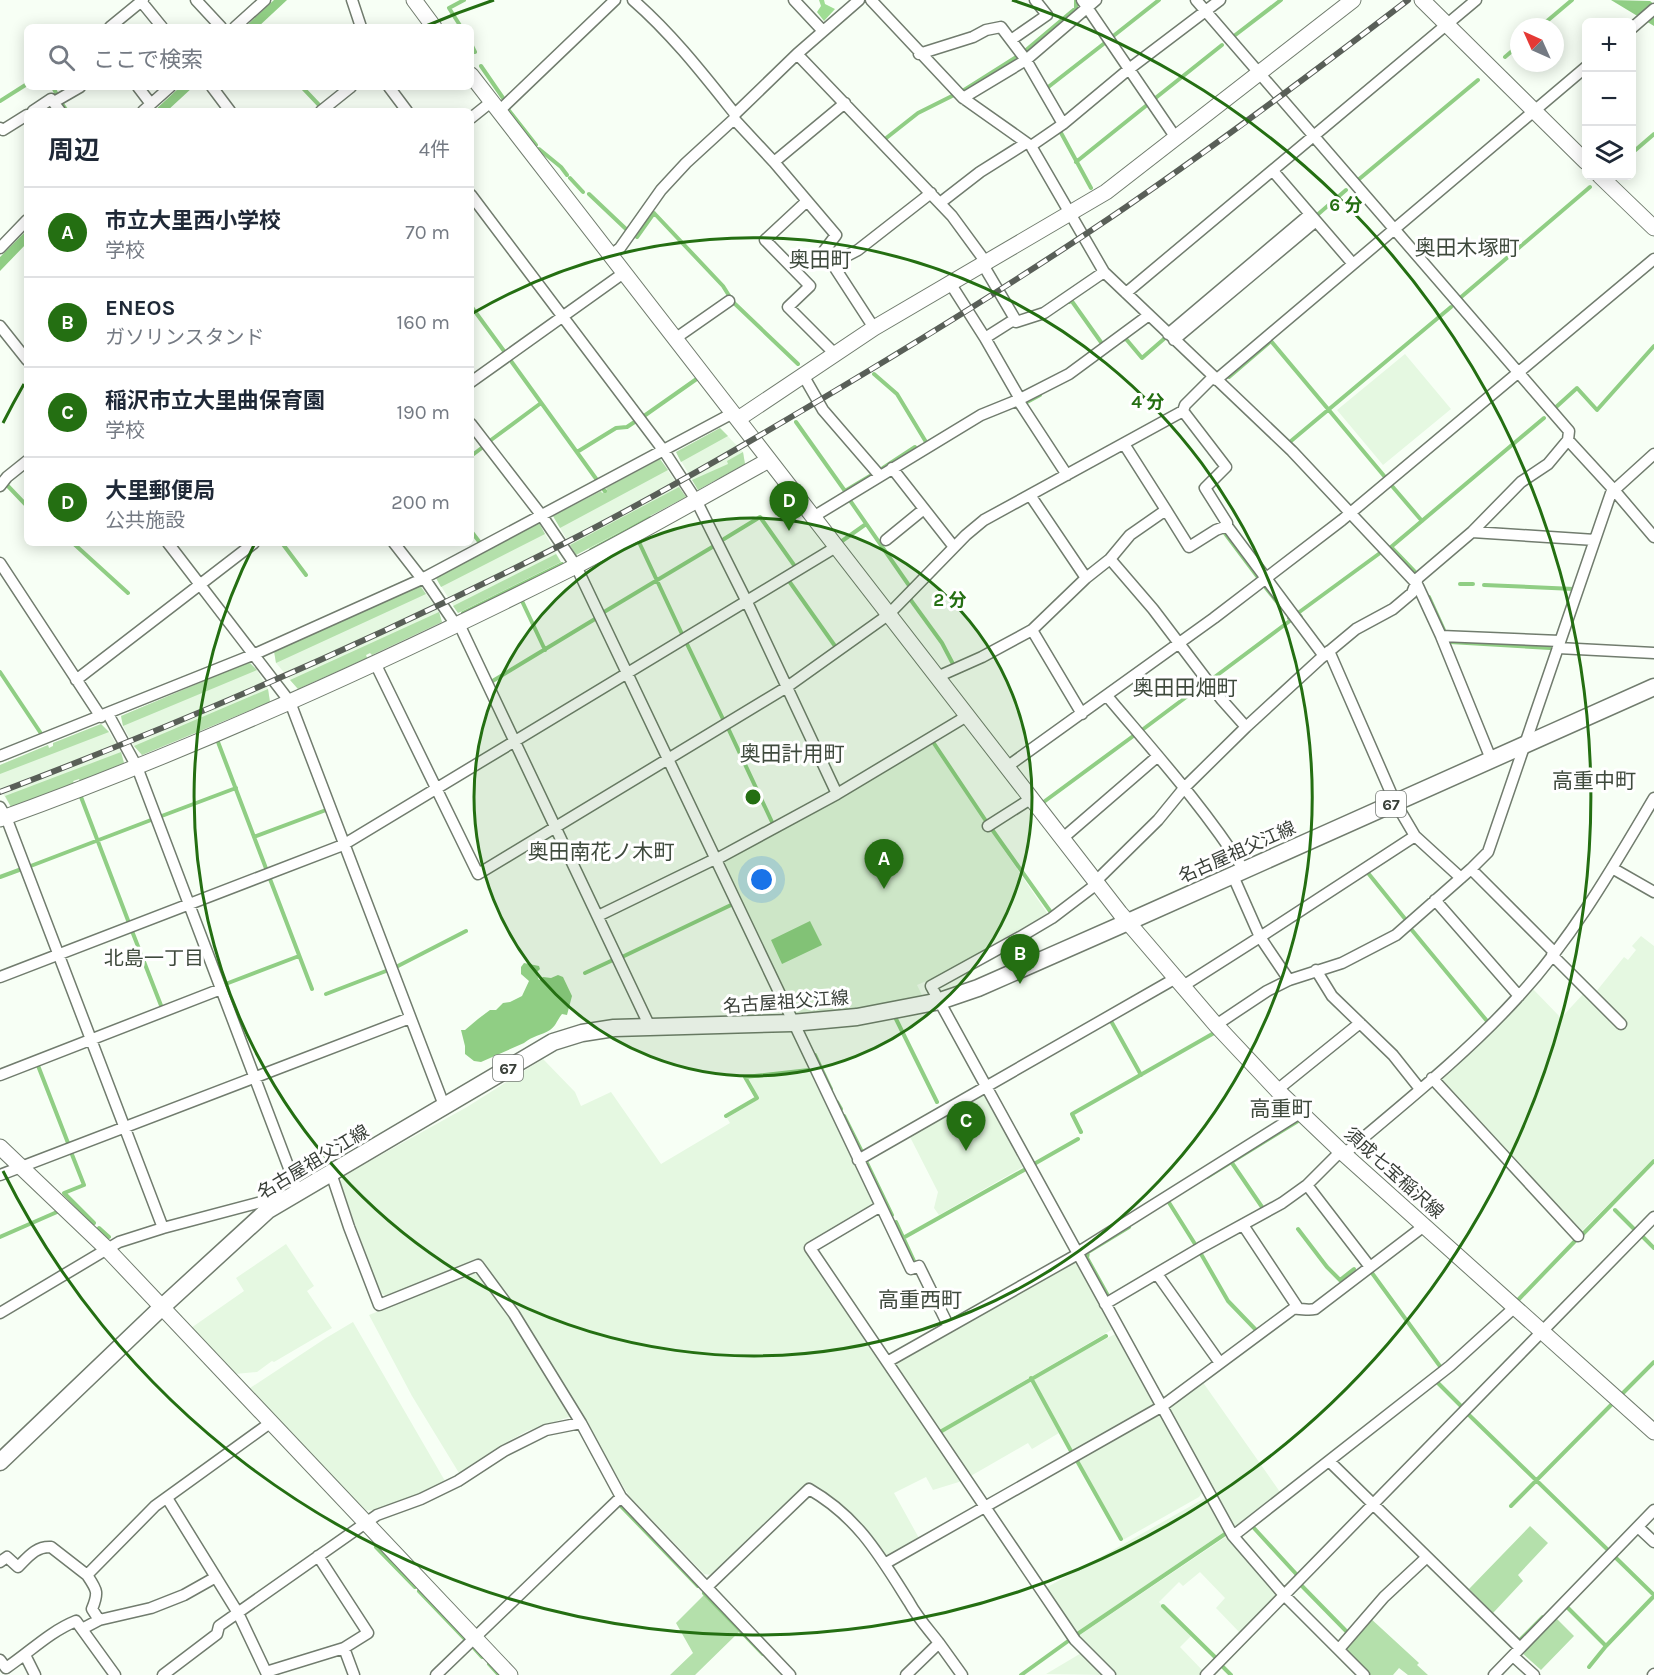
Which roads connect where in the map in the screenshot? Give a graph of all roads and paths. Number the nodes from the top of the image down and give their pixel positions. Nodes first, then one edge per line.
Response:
1 (141, 0) edge
2 (196, 0) edge
3 (265, 0) edge
4 (352, 0) edge
5 (414, 0) edge
6 (615, 0) edge
7 (633, 0) edge
8 (794, 0) edge
9 (859, 0) edge
10 (872, 0) edge
11 (1035, 0) edge
12 (1196, 0) edge
13 (1220, 0) edge
14 (1353, 0) edge
15 (1422, 0) edge
16 (1476, 0) edge
17 (1088, 2) edge
18 (1654, 9) edge
19 (1206, 11) junction
20 (113, 24) edge
21 (160, 24) edge
22 (218, 24) edge
23 (238, 24) edge
24 (360, 24) edge
25 (431, 24) edge
26 (1636, 24) edge
27 (1447, 25) junction
28 (824, 31) junction
29 (1011, 40) junction
30 (797, 54) junction
31 (919, 54) junction
32 (1026, 60) junction
33 (1129, 69) junction
34 (1582, 71) edge
35 (1259, 73) junction
36 (474, 79) edge
37 (77, 90) edge
38 (139, 90) edge
39 (167, 90) edge
40 (214, 90) edge
41 (347, 90) edge
42 (391, 90) edge
43 (963, 98) junction
44 (844, 103) junction
45 (495, 106) junction
46 (57, 107) edge
47 (147, 107) edge
48 (38, 108) edge
49 (228, 108) edge
50 (325, 108) edge
51 (405, 108) edge
52 (1534, 111) junction
53 (474, 116) edge
54 (24, 117) edge
55 (734, 117) junction
56 (1063, 124) junction
57 (1, 133) edge
58 (1314, 137) junction
59 (1176, 138) junction
60 (1028, 144) junction
61 (1582, 157) edge
62 (774, 162) junction
63 (1273, 171) junction
64 (1604, 180) edge
65 (931, 194) junction
66 (474, 199) edge
67 (807, 201) junction
68 (940, 203) junction
69 (1069, 214) junction
70 (1313, 218) junction
71 (24, 223) edge
72 (1654, 228) edge
73 (1394, 230) junction
74 (0, 248) edge
75 (612, 255) junction
76 (1654, 259) edge
77 (984, 262) junction
78 (833, 263) junction
79 (1353, 264) junction
80 (625, 272) junction
81 (1104, 272) junction
82 (950, 283) junction
83 (1126, 293) junction
84 (729, 301) dead end
85 (563, 315) junction
86 (1149, 315) junction
87 (1015, 320) junction
88 (0, 326) edge
89 (874, 328) junction
90 (1171, 337) junction
91 (676, 338) junction
92 (985, 338) junction
93 (835, 354) junction
94 (24, 356) edge
95 (1518, 373) junction
96 (803, 375) junction
97 (1215, 379) junction
98 (474, 380) edge
99 (1019, 400) junction
100 (1183, 411) junction
101 (736, 416) junction
102 (474, 428) edge
103 (1568, 440) junction
104 (1124, 444) junction
105 (664, 451) junction
106 (1654, 454) edge
107 (770, 460) junction
108 (24, 463) edge
109 (892, 468) junction
110 (1067, 475) junction
111 (879, 476) junction
112 (0, 486) edge
113 (1614, 490) junction
114 (1030, 495) junction
115 (696, 500) junction
116 (924, 509) junction
117 (1166, 510) junction
118 (1351, 513) junction
119 (542, 516) junction
120 (813, 517) junction
121 (1227, 526) junction
122 (1472, 532) junction
123 (1654, 537) edge
124 (886, 540) dead end
125 (1595, 540) junction
126 (170, 546) edge
127 (250, 546) edge
128 (396, 546) edge
129 (836, 547) junction
130 (954, 547) junction
131 (1110, 559) junction
132 (0, 563) edge
133 (576, 566) junction
134 (423, 578) junction
135 (1086, 578) junction
136 (1266, 578) junction
137 (1417, 584) junction
138 (201, 585) junction
139 (747, 602) junction
140 (888, 615) junction
141 (457, 624) junction
142 (1032, 630) junction
143 (1441, 636) junction
144 (1180, 642) junction
145 (1559, 645) junction
146 (1327, 653) junction
147 (1654, 653) edge
148 (255, 654) junction
149 (375, 663) junction
150 (628, 674) junction
151 (937, 677) junction
152 (76, 680) junction
153 (787, 687) junction
154 (1654, 687) edge
155 (1107, 696) junction
156 (290, 702) junction
157 (1082, 714) junction
158 (105, 716) junction
159 (967, 716) junction
160 (1246, 727) junction
161 (515, 742) junction
162 (1526, 743) junction
163 (0, 756) edge
164 (1158, 756) junction
165 (1491, 759) junction
166 (668, 760) junction
167 (1008, 766) junction
168 (137, 767) junction
169 (1185, 787) junction
170 (437, 789) junction
171 (837, 794) junction
172 (1032, 798) junction
173 (1654, 798) edge
174 (1395, 802) junction
175 (2, 814) edge
176 (988, 826) dead end
177 (555, 827) junction
178 (1415, 836) junction
179 (1063, 838) junction
180 (343, 845) junction
181 (715, 860) junction
182 (1612, 868) junction
183 (1471, 869) junction
184 (1239, 873) junction
185 (1461, 878) junction
186 (1097, 882) junction
187 (1654, 892) edge
188 (1435, 900) junction
189 (189, 905) junction
190 (598, 916) junction
191 (1128, 922) junction
192 (1260, 937) junction
193 (1553, 954) junction
194 (58, 955) junction
195 (1316, 970) junction
196 (0, 977) edge
197 (1289, 980) junction
198 (1179, 982) junction
199 (221, 990) junction
200 (1519, 996) junction
201 (940, 1001) junction
202 (410, 1018) junction
203 (792, 1023) junction
204 (1360, 1023) junction
205 (1621, 1023) dead end
206 (1216, 1025) junction
207 (650, 1027) junction
208 (91, 1040) junction
209 (0, 1075) edge
210 (255, 1077) junction
211 (1432, 1078) junction
212 (986, 1087) junction
213 (1420, 1089) junction
214 (1277, 1090) junction
215 (445, 1108) junction
216 (1300, 1113) junction
217 (124, 1127) junction
218 (0, 1147) edge
219 (1343, 1153) junction
220 (858, 1160) junction
221 (20, 1167) junction
222 (331, 1173) junction
223 (0, 1175) edge
224 (1307, 1185) junction
225 (296, 1193) junction
226 (881, 1206) junction
227 (1654, 1217) edge
228 (1243, 1225) junction
229 (1424, 1226) junction
230 (163, 1228) junction
231 (1578, 1236) dead end
232 (106, 1248) junction
233 (1077, 1254) junction
234 (1370, 1267) junction
235 (1156, 1274) junction
236 (1105, 1304) junction
237 (1515, 1307) junction
238 (161, 1308) junction
239 (1298, 1308) junction
240 (0, 1313) edge
241 (949, 1327) junction
242 (1542, 1331) junction
243 (887, 1362) junction
244 (1220, 1363) junction
245 (1161, 1407) junction
246 (581, 1423) junction
247 (270, 1424) junction
248 (1654, 1432) edge
249 (1329, 1461) junction
250 (0, 1462) edge
251 (621, 1497) junction
252 (167, 1498) junction
253 (1373, 1505) junction
254 (984, 1506) junction
255 (1654, 1510) edge
256 (365, 1523) junction
257 (1638, 1527) junction
258 (1233, 1536) junction
259 (1654, 1542) edge
260 (318, 1556) junction
261 (1427, 1557) junction
262 (0, 1562) edge
263 (886, 1563) junction
264 (87, 1575) junction
265 (216, 1577) junction
266 (708, 1586) junction
267 (1284, 1595) junction
268 (238, 1613) junction
269 (99, 1620) junction
270 (82, 1629) junction
271 (474, 1638) junction
272 (939, 1643) junction
273 (344, 1647) junction
274 (1339, 1650) junction
275 (1517, 1652) junction
276 (25, 1655) junction
277 (2, 1666) edge
278 (1357, 1672) edge
279 (35, 1675) edge
280 (115, 1675) edge
281 (163, 1675) edge
282 (354, 1675) edge
283 (436, 1675) edge
284 (510, 1675) edge
285 (790, 1675) edge
286 (906, 1675) edge
287 (962, 1675) edge
288 (1110, 1675) edge
289 (1206, 1675) edge
290 (1494, 1675) edge
291 (1534, 1675) edge

1 - 20 street
1 - 21 street
2 - 22 street
3 - 23 street
4 - 24 street
5 - 25 street
6 - 45 street
7 - 55 street
8 - 28 street
9 - 28 street
10 - 31 street
11 - 29 street
12 - 19 street
13 - 19 street
14 - 35 street
15 - 27 street
16 - 27 street
17 - 32 street
17 - 33 street
18 - 26 street
19 - 33 street
19 - 35 street
27 - 52 street
27 - 58 street
28 - 30 street
29 - 31 street
29 - 32 street
30 - 44 street
30 - 55 street
31 - 43 street
32 - 43 street
32 - 56 street
33 - 56 street
33 - 59 street
34 - 52 street
35 - 58 street
35 - 59 street
36 - 45 street, 須成七宝稲沢線
37 - 46 street
38 - 47 street
39 - 47 street
40 - 49 street
41 - 50 street
42 - 51 street
43 - 60 street
44 - 62 street
44 - 65 street
45 - 53 street
45 - 75 street, 須成七宝稲沢線
46 - 48 street
52 - 61 street
52 - 73 street
54 - 57 street
55 - 62 street
55 - 75 street
56 - 60 street
58 - 63 street
58 - 73 street
59 - 69 street
60 - 68 street
60 - 69 street
62 - 67 street
63 - 70 street
63 - 83 street
64 - 72 street
65 - 68 street
65 - 78 street
66 - 85 street
67 - 78 street
67 - 93 street
68 - 77 street
69 - 77 street
69 - 81 street
70 - 79 street
70 - 90 street
71 - 74 street
73 - 79 street
73 - 95 street
75 - 80 street, 須成七宝稲沢線
76 - 95 street
77 - 82 street
77 - 87 street
78 - 89 street
79 - 97 street
80 - 85 street
80 - 91 street, 須成七宝稲沢線
81 - 83 street
81 - 87 street
82 - 89 street
82 - 92 street
83 - 86 street
84 - 91 street
85 - 98 street
85 - 105 street
86 - 90 street
86 - 99 street
87 - 92 street
88 - 94 street
89 - 93 street
90 - 97 street
91 - 101 street, 須成七宝稲沢線
92 - 99 street
93 - 96 street
95 - 103 street
95 - 118 street
96 - 101 street
96 - 111 street
97 - 100 street
97 - 118 street
99 - 109 street
99 - 110 street
100 - 104 street
100 - 121 street
101 - 105 street
101 - 107 street, 須成七宝稲沢線
102 - 119 street
103 - 113 street
103 - 122 street
104 - 110 street
104 - 117 street
105 - 115 street
105 - 119 street
106 - 113 street
107 - 115 street
107 - 120 street, 須成七宝稲沢線
108 - 112 street
109 - 111 street
109 - 116 street
110 - 114 street
111 - 120 street
113 - 123 street
113 - 125 street
114 - 130 street
114 - 135 street
115 - 133 street
115 - 139 street
116 - 124 street
116 - 130 street
117 - 121 street
117 - 131 street
118 - 136 street
118 - 137 street
119 - 133 street
119 - 134 street
120 - 129 street, 須成七宝稲沢線
121 - 136 street
122 - 125 street
122 - 137 street
125 - 145 street
126 - 138 street
127 - 138 street
128 - 134 street
129 - 139 street
129 - 140 street, 須成七宝稲沢線
130 - 140 street
131 - 135 street
131 - 144 street
132 - 152 street
133 - 141 street
133 - 150 street
134 - 141 street
134 - 148 street
135 - 142 street
136 - 144 street
136 - 146 street
137 - 143 street
137 - 146 street
138 - 148 street
138 - 152 street
139 - 150 street
139 - 153 street
140 - 151 street, 須成七宝稲沢線
140 - 153 street
141 - 149 street
141 - 161 street
142 - 151 street
142 - 157 street
143 - 145 street
143 - 165 street
144 - 155 street
144 - 160 street
145 - 147 street
145 - 162 street
146 - 160 street
146 - 174 street
148 - 156 street
148 - 158 street
149 - 156 street
149 - 170 street
150 - 161 street
150 - 166 street
151 - 159 street, 須成七宝稲沢線
152 - 158 street
153 - 166 street
153 - 171 street
154 - 162 main road, 名古屋祖父江線 / 67
155 - 157 street
155 - 164 street
156 - 168 street
156 - 180 street
157 - 167 street
158 - 163 street
158 - 168 street
159 - 167 street, 須成七宝稲沢線
159 - 171 street
160 - 169 street
161 - 170 street
161 - 177 street
162 - 165 main road, 名古屋祖父江線 / 67
162 - 183 street
164 - 169 street
164 - 179 street
165 - 174 main road, 名古屋祖父江線 / 67
166 - 177 street
166 - 181 street
167 - 172 street, 須成七宝稲沢線
168 - 175 street
168 - 189 street
169 - 184 street
169 - 186 street
170 - 177 street
170 - 180 street
171 - 181 street
172 - 176 street
172 - 179 street, 須成七宝稲沢線
173 - 182 street
174 - 178 street
174 - 184 main road, 名古屋祖父江線 / 67
175 - 194 street
177 - 190 street
178 - 185 street
178 - 192 street
179 - 186 street, 須成七宝稲沢線
180 - 189 street
180 - 202 street
181 - 190 street
181 - 203 street
182 - 187 street
182 - 193 street
183 - 185 street
183 - 193 street
184 - 191 main road, 名古屋祖父江線 / 67
184 - 192 street
185 - 188 street
186 - 191 street, 須成七宝稲沢線
186 - 201 street
188 - 195 street
188 - 200 street
189 - 194 street
189 - 199 street
190 - 207 street
191 - 198 street, 須成七宝稲沢線
191 - 201 main road, 名古屋祖父江線 / 67
192 - 197 street
192 - 198 street
193 - 200 street
193 - 205 street
194 - 196 street
194 - 208 street
195 - 197 street
195 - 204 street
197 - 206 street
198 - 206 street, 須成七宝稲沢線
198 - 212 street
199 - 208 street
199 - 210 street
200 - 211 street
201 - 203 main road, 名古屋祖父江線 / 67
201 - 212 street
202 - 210 street
202 - 215 street
203 - 207 main road, 名古屋祖父江線 / 67
203 - 220 street
204 - 213 street
204 - 214 street
206 - 214 street, 須成七宝稲沢線
207 - 215 main road, 名古屋祖父江線 / 67
208 - 209 street
208 - 217 street
210 - 217 street
210 - 225 street
211 - 213 street
211 - 231 street
212 - 220 street
212 - 233 street
213 - 219 street
214 - 216 street, 須成七宝稲沢線
215 - 222 main road, 名古屋祖父江線 / 67
216 - 219 street, 須成七宝稲沢線
216 - 233 street
217 - 221 street
217 - 230 street
218 - 221 street
219 - 224 street
219 - 229 street, 須成七宝稲沢線
220 - 226 street
221 - 223 street
221 - 232 street
222 - 225 main road, 名古屋祖父江線 / 67
222 - 246 street
224 - 228 street
224 - 234 street
225 - 230 street
225 - 238 main road, 名古屋祖父江線 / 67
226 - 241 street
226 - 243 street
227 - 242 street
228 - 235 street
228 - 239 street
229 - 234 street
229 - 237 street, 須成七宝稲沢線
230 - 232 street
232 - 238 street
232 - 240 street
233 - 236 street
233 - 241 street
234 - 239 street
235 - 236 street
235 - 244 street
236 - 245 street
237 - 242 street, 須成七宝稲沢線
237 - 249 street
238 - 247 street
238 - 250 main road, 名古屋祖父江線 / 67
239 - 244 street
241 - 243 street
242 - 248 street, 須成七宝稲沢線
242 - 253 street
243 - 254 street
244 - 245 street
245 - 254 street
245 - 258 street
246 - 251 street
246 - 256 street
247 - 252 street
247 - 256 street
249 - 253 street
249 - 258 street
251 - 266 street
251 - 271 street
252 - 264 street
252 - 265 street
253 - 261 street
253 - 267 street
254 - 263 street
254 - 288 street
255 - 257 street
256 - 260 street
256 - 271 street
257 - 259 street
257 - 275 street
258 - 267 street
260 - 268 street
260 - 273 street
261 - 274 street
261 - 275 street
262 - 264 street
263 - 266 street
263 - 272 street
264 - 269 street
265 - 268 street
265 - 269 street
266 - 285 street
267 - 274 street
267 - 289 street
268 - 273 street
268 - 281 street
269 - 270 street
270 - 276 street
270 - 280 street
271 - 283 street
271 - 284 street
272 - 286 street
272 - 287 street
273 - 282 street
274 - 278 street
275 - 290 street
275 - 291 street
276 - 277 street
276 - 279 street

